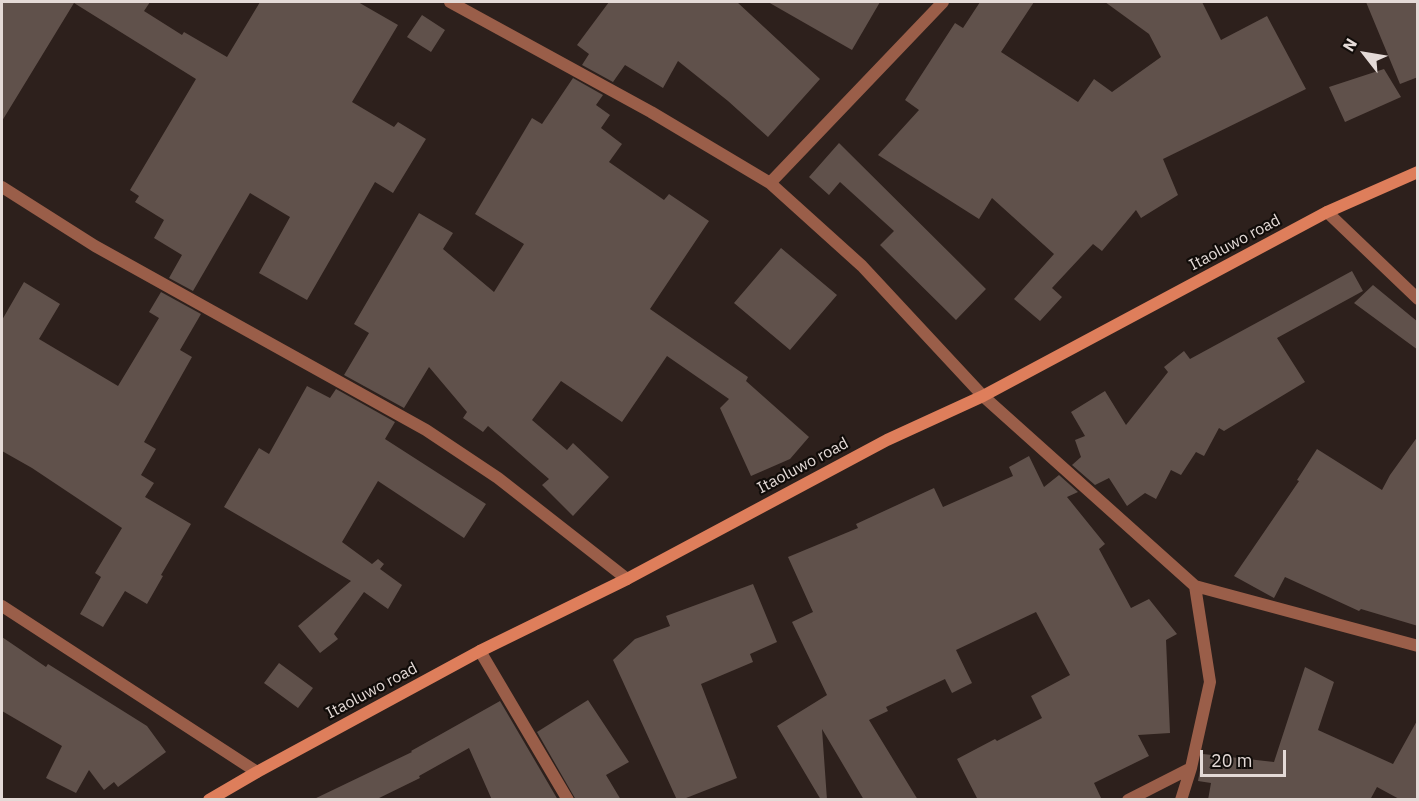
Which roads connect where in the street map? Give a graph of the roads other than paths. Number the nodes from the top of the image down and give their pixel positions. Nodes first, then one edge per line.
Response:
1 (450, 2) edge
2 (943, 2) edge
3 (1418, 172) edge
4 (770, 183) junction
5 (2, 187) edge
6 (1327, 212) junction
7 (1418, 299) edge
8 (983, 396) junction
9 (627, 579) junction
10 (1195, 586) junction
11 (2, 606) edge
12 (1418, 646) edge
13 (480, 651) junction
14 (1191, 768) junction
15 (257, 772) junction
16 (209, 800) edge
17 (568, 800) edge
18 (1128, 800) edge
19 (1181, 800) edge

1 - 4 street
2 - 4 street
3 - 6 street, Itaoluwo road
4 - 8 street
5 - 9 street
6 - 7 street
6 - 8 street, Itaoluwo road
8 - 9 street, Itaoluwo road
8 - 10 street
9 - 13 street, Itaoluwo road
10 - 12 street
10 - 14 street
11 - 15 street
13 - 15 street, Itaoluwo road
13 - 17 street
14 - 18 street
14 - 19 street
15 - 16 street, Itaoluwo road

